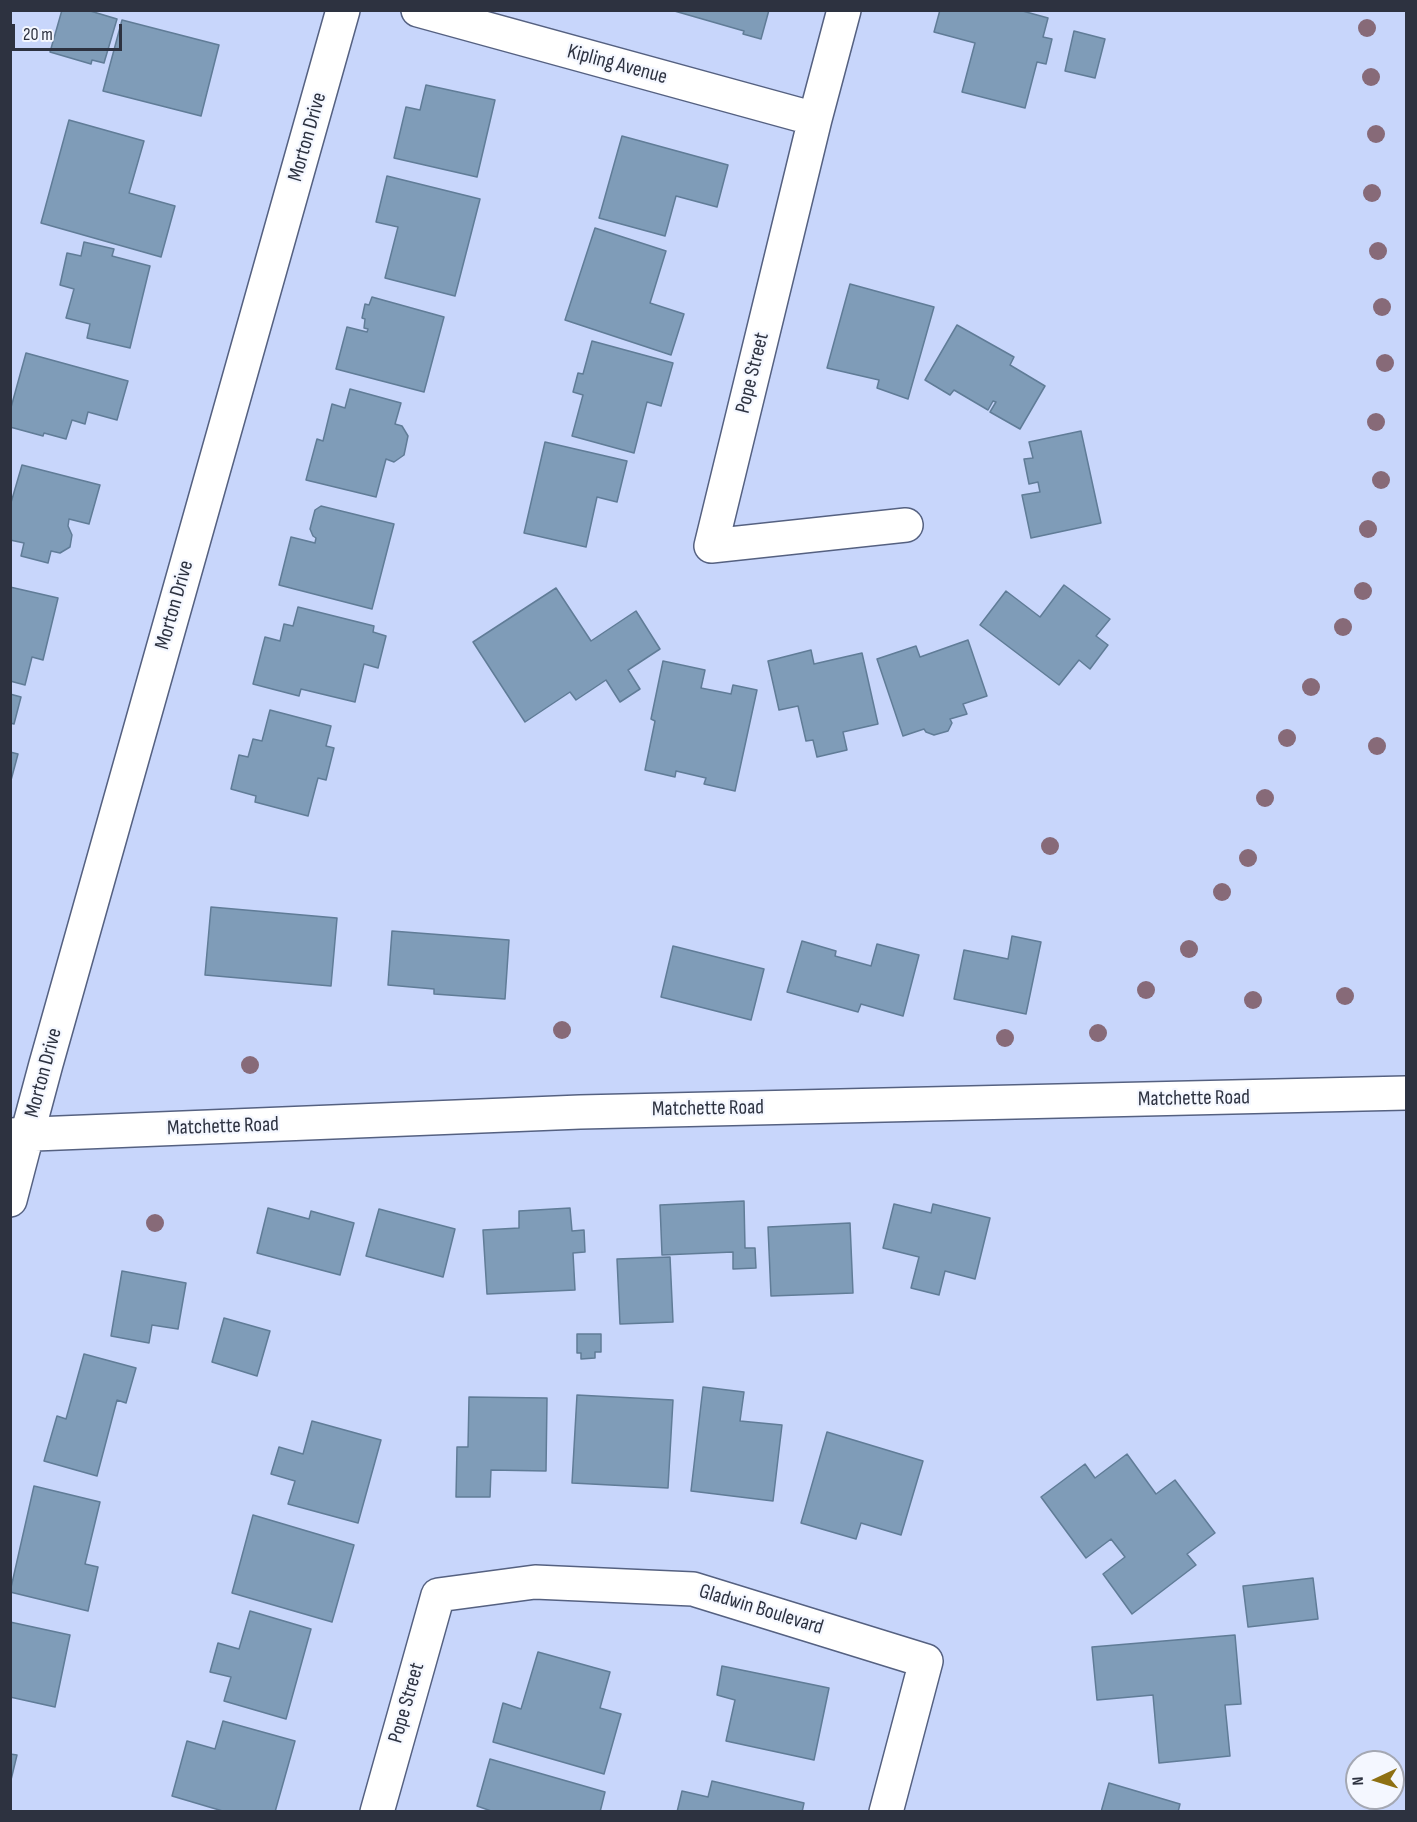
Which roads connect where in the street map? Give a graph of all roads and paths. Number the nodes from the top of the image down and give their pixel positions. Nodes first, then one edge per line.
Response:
1 (344, 10) edge
2 (418, 10) edge
3 (844, 10) edge
4 (815, 119) junction
5 (906, 525) dead end
6 (1396, 1094) edge
7 (19, 1135) edge
8 (10, 1200) edge
9 (438, 1595) joint
10 (377, 1812) edge
11 (886, 1812) edge

1 - 7 street, Morton Drive
2 - 4 street, Kipling Avenue
3 - 4 street, Pope Street
4 - 5 street, Pope Street
6 - 7 street, Matchette Road
7 - 8 street, Morton Drive
9 - 10 street, Pope Street
9 - 11 street, Gladwin Boulevard

